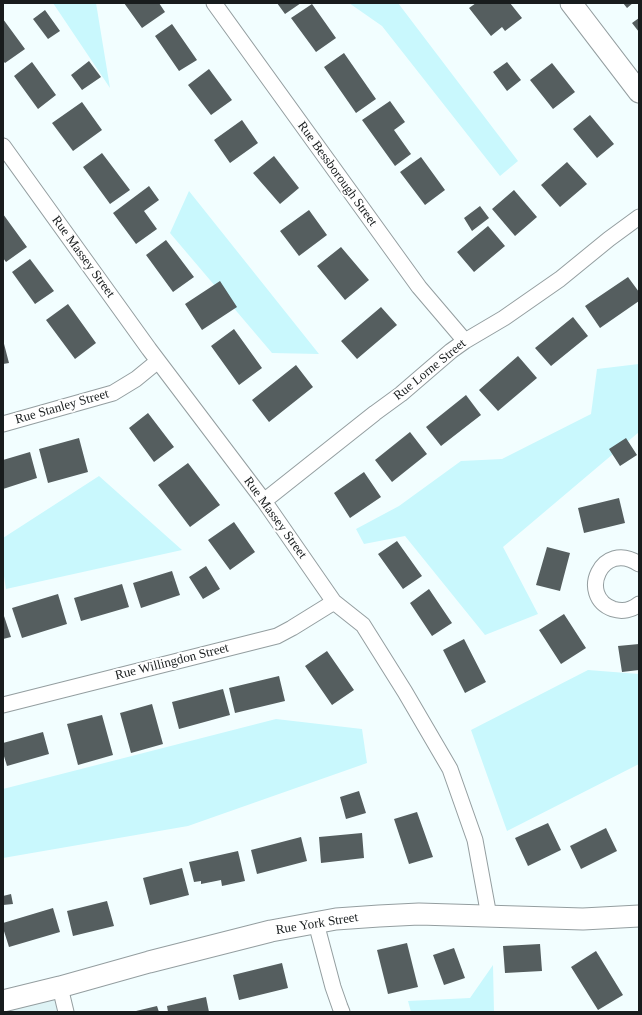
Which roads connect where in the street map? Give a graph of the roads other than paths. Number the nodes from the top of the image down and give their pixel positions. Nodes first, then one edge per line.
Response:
1 (214, 3) edge
2 (572, 3) edge
3 (639, 92) edge
4 (3, 146) edge
5 (639, 217) edge
6 (465, 341) junction
7 (158, 361) junction
8 (3, 424) edge
9 (264, 502) junction
10 (639, 564) edge
11 (334, 602) junction
12 (639, 604) edge
13 (3, 705) edge
14 (489, 916) junction
15 (639, 916) edge
16 (316, 923) junction
17 (60, 987) junction
18 (3, 1001) edge
19 (66, 1012) edge
20 (342, 1012) edge

1 - 6 street, Rue Bessborough Street
2 - 3 street
4 - 7 street, Rue Massey Street
5 - 6 street, Rue Lorne Street
6 - 9 street, Rue Lorne Street
7 - 8 street, Rue Stanley Street
7 - 9 street, Rue Massey Street
9 - 11 street, Rue Massey Street
10 - 12 street
11 - 13 street, Rue Willingdon Street
11 - 14 street, Rue Massey Street
14 - 15 street, Rue York Street
14 - 16 street, Rue York Street
16 - 17 street, Rue York Street
16 - 20 street
17 - 18 street, Rue York Street
17 - 19 street

